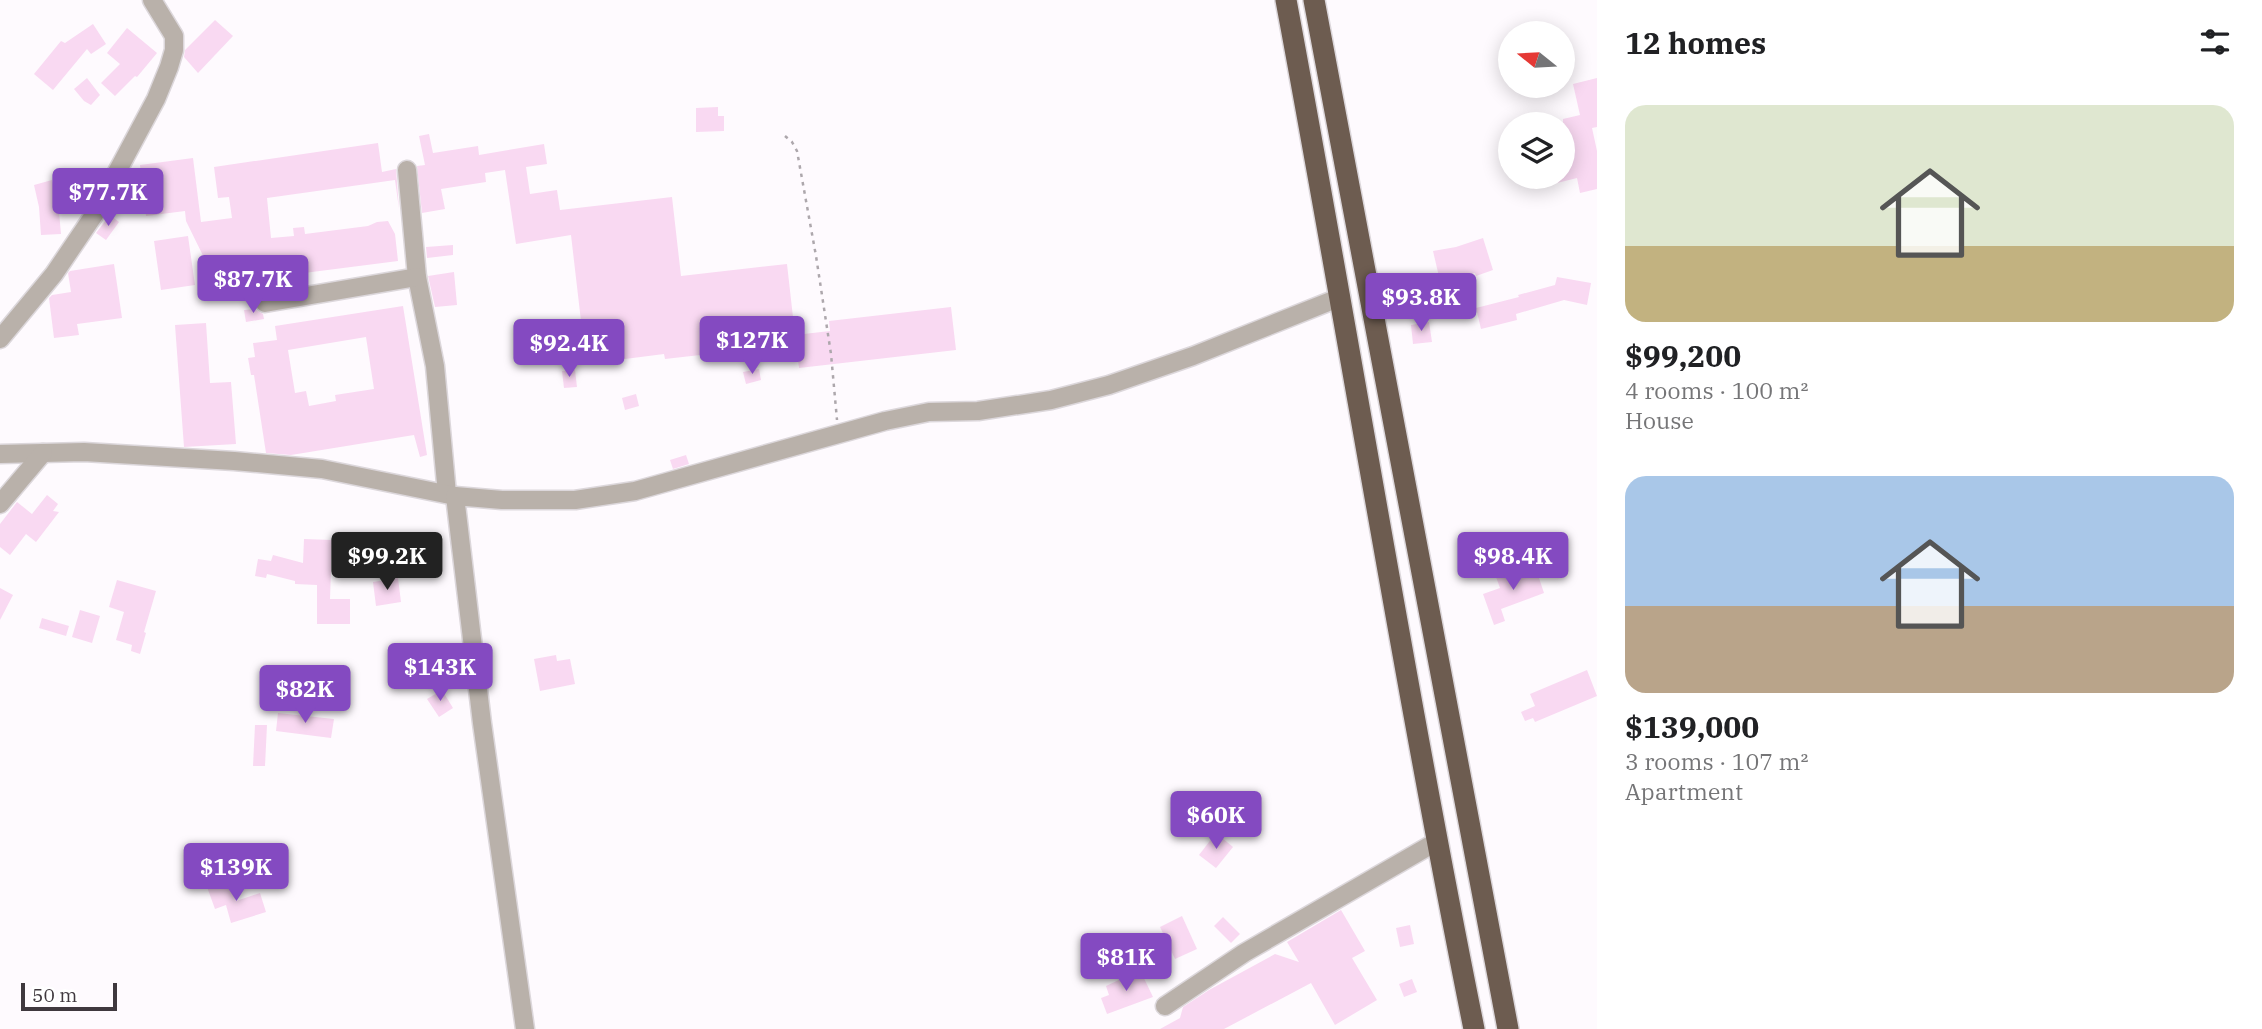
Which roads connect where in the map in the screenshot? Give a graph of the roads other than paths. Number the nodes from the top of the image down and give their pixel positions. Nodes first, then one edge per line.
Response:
1 (152, 0) edge
2 (1286, 0) edge
3 (1314, 0) edge
4 (408, 170) dead end
5 (417, 277) junction
6 (1341, 297) junction
7 (265, 303) dead end
8 (0, 339) edge
9 (43, 453) junction
10 (0, 454) edge
11 (451, 495) junction
12 (0, 504) edge
13 (1436, 842) junction
14 (1165, 1006) dead end
15 (525, 1029) edge
16 (1474, 1029) edge
17 (1508, 1029) edge

1 - 8 street
2 - 6 highway
3 - 17 highway
4 - 5 street
5 - 7 street
5 - 11 street
6 - 11 street
6 - 13 highway
9 - 10 street
9 - 11 street
9 - 12 street
11 - 15 street
13 - 14 street
13 - 16 highway

